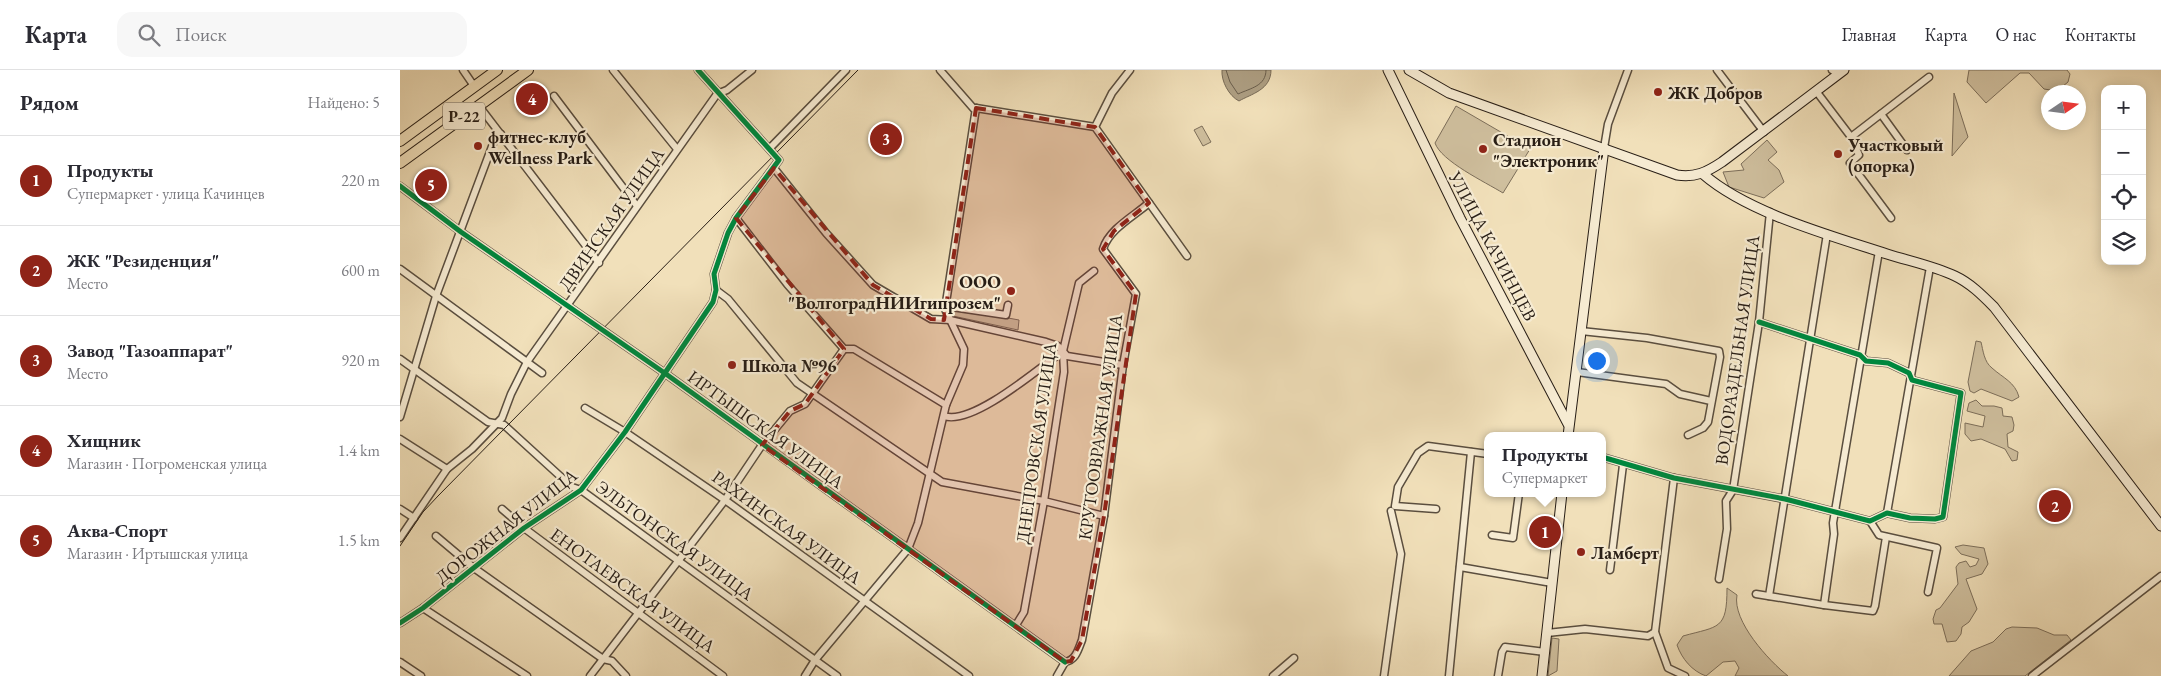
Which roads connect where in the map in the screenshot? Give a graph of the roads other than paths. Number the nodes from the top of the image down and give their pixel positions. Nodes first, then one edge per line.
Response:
1 (463, 70) edge
2 (497, 70) edge
3 (528, 70) edge
4 (613, 70) edge
5 (698, 70) edge
6 (752, 70) edge
7 (846, 70) edge
8 (940, 70) edge
9 (1130, 70) edge
10 (1388, 70) edge
11 (1409, 70) edge
12 (1628, 70) edge
13 (1717, 70) edge
14 (1838, 72) edge
15 (1929, 76) dead end
16 (474, 86) junction
17 (1816, 91) junction
18 (717, 94) junction
19 (554, 96) dead end
20 (479, 106) junction
21 (976, 108) junction
22 (1881, 114) junction
23 (1096, 127) junction
24 (1764, 132) junction
25 (501, 134) junction
26 (1851, 137) junction
27 (400, 141) edge
28 (770, 148) junction
29 (1604, 148) junction
30 (677, 149) junction
31 (1907, 150) dead end
32 (400, 163) edge
33 (774, 168) junction
34 (1703, 174) junction
35 (400, 186) edge
36 (1150, 203) junction
37 (637, 206) junction
38 (1770, 212) junction
39 (736, 218) junction
40 (1891, 218) dead end
41 (462, 232) junction
42 (1827, 234) junction
43 (1879, 251) junction
44 (1186, 256) dead end
45 (599, 263) junction
46 (1930, 268) junction
47 (400, 269) edge
48 (1094, 271) dead end
49 (716, 290) junction
50 (436, 296) junction
51 (1008, 305) dead end
52 (568, 307) junction
53 (945, 309) junction
54 (950, 320) junction
55 (1759, 322) junction
56 (1581, 331) junction
57 (1810, 340) junction
58 (844, 349) junction
59 (1063, 351) junction
60 (1860, 355) junction
61 (400, 359) edge
62 (528, 362) junction
63 (1123, 365) junction
64 (414, 369) junction
65 (1577, 372) junction
66 (542, 373) dead end
67 (666, 374) junction
68 (1912, 380) junction
69 (813, 395) junction
70 (1711, 401) junction
71 (946, 405) junction
72 (585, 408) dead end
73 (944, 416) junction
74 (400, 417) edge
75 (497, 424) junction
76 (1568, 424) junction
77 (626, 432) junction
78 (1568, 432) edge
79 (1688, 435) dead end
80 (400, 439) edge
81 (762, 445) junction
82 (1471, 452) junction
83 (1484, 454) edge
84 (1606, 459) edge
85 (1623, 465) junction
86 (447, 469) junction
87 (930, 474) junction
88 (1674, 478) junction
89 (581, 490) junction
90 (1733, 490) junction
91 (1519, 497) edge
92 (1562, 497) edge
93 (1785, 499) junction
94 (725, 500) junction
95 (1044, 502) junction
96 (400, 509) edge
97 (502, 509) dead end
98 (1436, 509) dead end
99 (1390, 511) dead end
100 (1835, 511) junction
101 (1887, 513) junction
102 (1104, 516) junction
103 (414, 518) junction
104 (1870, 521) junction
105 (2161, 526) edge
106 (524, 528) junction
107 (436, 536) dead end
108 (1492, 536) dead end
109 (1886, 537) junction
110 (400, 538) edge
111 (908, 549) junction
112 (678, 562) junction
113 (1460, 567) junction
114 (474, 568) junction
115 (1610, 570) dead end
116 (2161, 576) edge
117 (1719, 580) dead end
118 (1552, 583) junction
119 (1928, 592) dead end
120 (1756, 594) dead end
121 (1770, 596) junction
122 (865, 602) junction
123 (1824, 606) junction
124 (423, 608) junction
125 (638, 613) junction
126 (400, 622) edge
127 (1016, 625) junction
128 (1547, 632) junction
129 (1655, 632) junction
130 (1545, 652) junction
131 (1294, 658) dead end
132 (603, 659) junction
133 (815, 660) junction
134 (400, 662) edge
135 (1065, 662) junction
136 (421, 676) edge
137 (526, 676) edge
138 (590, 676) edge
139 (626, 676) edge
140 (723, 676) edge
141 (805, 676) edge
142 (837, 676) edge
143 (969, 676) edge
144 (1058, 676) edge
145 (1273, 676) edge
146 (1384, 676) edge
147 (1449, 676) edge
148 (1498, 676) edge
149 (1542, 676) edge
150 (1685, 676) edge
151 (2032, 676) edge

1 - 16 street
2 - 16 highway, Р-22
3 - 20 highway, Р-22
4 - 30 street
5 - 18 street
6 - 18 street, ДВИНСКАЯ УЛИЦА
7 - 28 street
8 - 21 street
9 - 23 street
10 - 76 main road, УЛИЦА КАЧИНЦЕВ
11 - 29 main road
12 - 29 street
13 - 24 street
14 - 17 main road
15 - 22 street
16 - 27 highway, Р-22
17 - 24 main road
17 - 26 street
18 - 28 street
18 - 30 street, ДВИНСКАЯ УЛИЦА
19 - 37 street
20 - 25 street
20 - 32 highway, Р-22
21 - 23 street
21 - 53 street
22 - 26 street
22 - 31 street
23 - 36 street
24 - 34 main road
25 - 41 street
25 - 45 street
26 - 40 street
28 - 33 street, ДОРОЖНАЯ УЛИЦА
29 - 34 main road
29 - 56 main road
30 - 37 street, ДВИНСКАЯ УЛИЦА
33 - 39 street, ДОРОЖНАЯ УЛИЦА
33 - 54 street
34 - 38 main road
35 - 41 street, ИРТЫШСКАЯ УЛИЦА
36 - 44 street
36 - 63 street, КРУТООВРАЖНАЯ УЛИЦА
37 - 45 street, ДВИНСКАЯ УЛИЦА
38 - 42 main road
38 - 55 street, ВОДОРАЗДЕЛЬНАЯ УЛИЦА
39 - 49 street, ДОРОЖНАЯ УЛИЦА
39 - 58 street
41 - 50 street
41 - 52 street, ИРТЫШСКАЯ УЛИЦА
42 - 43 main road
42 - 57 street
43 - 46 main road
43 - 60 street
45 - 52 street, ДВИНСКАЯ УЛИЦА
46 - 68 street
46 - 105 main road
47 - 50 street
48 - 59 street, ДНЕПРОВСКАЯ УЛИЦА
49 - 67 street, ДОРОЖНАЯ УЛИЦА
49 - 69 street
50 - 62 street
50 - 64 street
51 - 53 street
52 - 62 street, ДВИНСКАЯ УЛИЦА
52 - 67 street, ИРТЫШСКАЯ УЛИЦА
53 - 54 street
54 - 59 street
54 - 71 street
55 - 57 street
55 - 90 street, ВОДОРАЗДЕЛЬНАЯ УЛИЦА
56 - 65 main road
56 - 70 street
57 - 60 street
57 - 93 street
58 - 69 street
58 - 71 street
59 - 63 street
59 - 73 street
59 - 95 street, ДНЕПРОВСКАЯ УЛИЦА
60 - 68 street
60 - 100 street
61 - 64 street, ЭЛЬТОНСКАЯ УЛИЦА
62 - 66 street
62 - 75 street, ДВИНСКАЯ УЛИЦА
63 - 102 street, КРУТООВРАЖНАЯ УЛИЦА
64 - 74 street
64 - 75 street, ЭЛЬТОНСКАЯ УЛИЦА
65 - 70 street
65 - 76 main road
67 - 77 street, ДОРОЖНАЯ УЛИЦА
67 - 81 street, ИРТЫШСКАЯ УЛИЦА
68 - 101 street
68 - 101 street
69 - 81 street
69 - 87 street
70 - 79 street
71 - 73 street
72 - 77 street, РАХИНСКАЯ УЛИЦА
73 - 87 street
75 - 86 street, ДВИНСКАЯ УЛИЦА
75 - 89 street, ЭЛЬТОНСКАЯ УЛИЦА
76 - 78 main road, УЛИЦА КАЧИНЦЕВ
77 - 89 street, ДОРОЖНАЯ УЛИЦА
77 - 94 street, РАХИНСКАЯ УЛИЦА
80 - 86 street
81 - 94 street
81 - 111 street, ИРТЫШСКАЯ УЛИЦА
82 - 83 street
82 - 98 street
82 - 113 street
84 - 85 street
85 - 88 street
85 - 115 street
86 - 103 street, ДВИНСКАЯ УЛИЦА
87 - 95 street
87 - 111 street
88 - 90 street
88 - 129 street
89 - 106 street, ДОРОЖНАЯ УЛИЦА
89 - 112 street, ЭЛЬТОНСКАЯ УЛИЦА
90 - 93 street
90 - 117 street, ВОДОРАЗДЕЛЬНАЯ УЛИЦА
91 - 108 street
92 - 118 main road
93 - 100 street
93 - 121 street
94 - 112 street
94 - 122 street, РАХИНСКАЯ УЛИЦА
95 - 102 street
95 - 127 street, ДНЕПРОВСКАЯ УЛИЦА
96 - 103 street
97 - 106 street, ЕНОТАЕВСКАЯ УЛИЦА
99 - 146 street
100 - 104 street
100 - 123 street
101 - 104 street
102 - 135 street, КРУТООВРАЖНАЯ УЛИЦА
103 - 110 street, ДВИНСКАЯ УЛИЦА
104 - 109 street
106 - 114 street, ДОРОЖНАЯ УЛИЦА
106 - 125 street, ЕНОТАЕВСКАЯ УЛИЦА
107 - 114 street
109 - 119 street
109 - 123 street
111 - 122 street
111 - 127 street, ИРТЫШСКАЯ УЛИЦА
112 - 125 street
112 - 133 street, ЭЛЬТОНСКАЯ УЛИЦА
113 - 118 street
113 - 147 street
114 - 124 street, ДОРОЖНАЯ УЛИЦА
114 - 132 street
116 - 151 street
118 - 128 main road
120 - 121 street
121 - 123 street
122 - 133 street
122 - 143 street, РАХИНСКАЯ УЛИЦА
124 - 126 street, ДОРОЖНАЯ УЛИЦА
124 - 137 street
125 - 132 street
125 - 140 street, ЕНОТАЕВСКАЯ УЛИЦА
127 - 135 street, ИРТЫШСКАЯ УЛИЦА
128 - 129 street
128 - 130 main road
129 - 150 street
130 - 148 street
130 - 149 main road
131 - 145 street
132 - 138 street
132 - 139 street
133 - 141 street
133 - 142 street, ЭЛЬТОНСКАЯ УЛИЦА
134 - 136 street
135 - 144 street, КРУТООВРАЖНАЯ УЛИЦА

